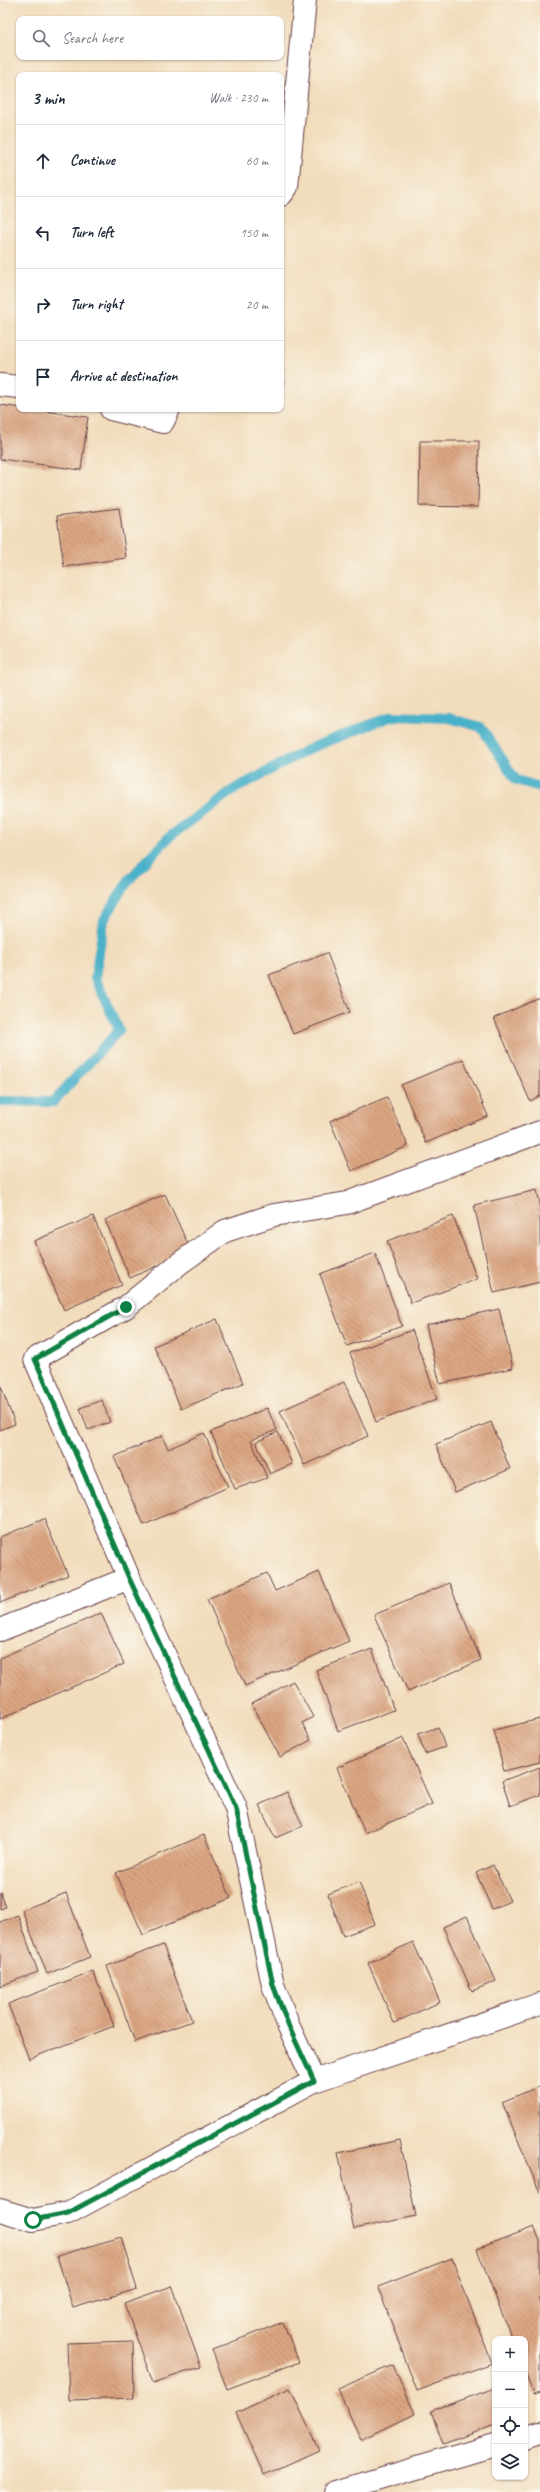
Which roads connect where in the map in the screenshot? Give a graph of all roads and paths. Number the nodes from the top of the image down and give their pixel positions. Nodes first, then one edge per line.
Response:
1 (305, 0) edge
2 (284, 191) edge
3 (0, 384) edge
4 (16, 386) edge
5 (123, 412) edge
6 (168, 412) edge
7 (540, 1132) edge
8 (129, 1578) junction
9 (0, 1630) edge
10 (540, 2004) edge
11 (314, 2081) junction
12 (0, 2210) edge
13 (540, 2432) edge
14 (528, 2436) edge
15 (492, 2447) edge
16 (335, 2492) edge

1 - 2 street
3 - 4 street
5 - 6 street
7 - 8 street
8 - 9 street
8 - 11 street
10 - 11 street
11 - 12 street
13 - 14 street
15 - 16 street

